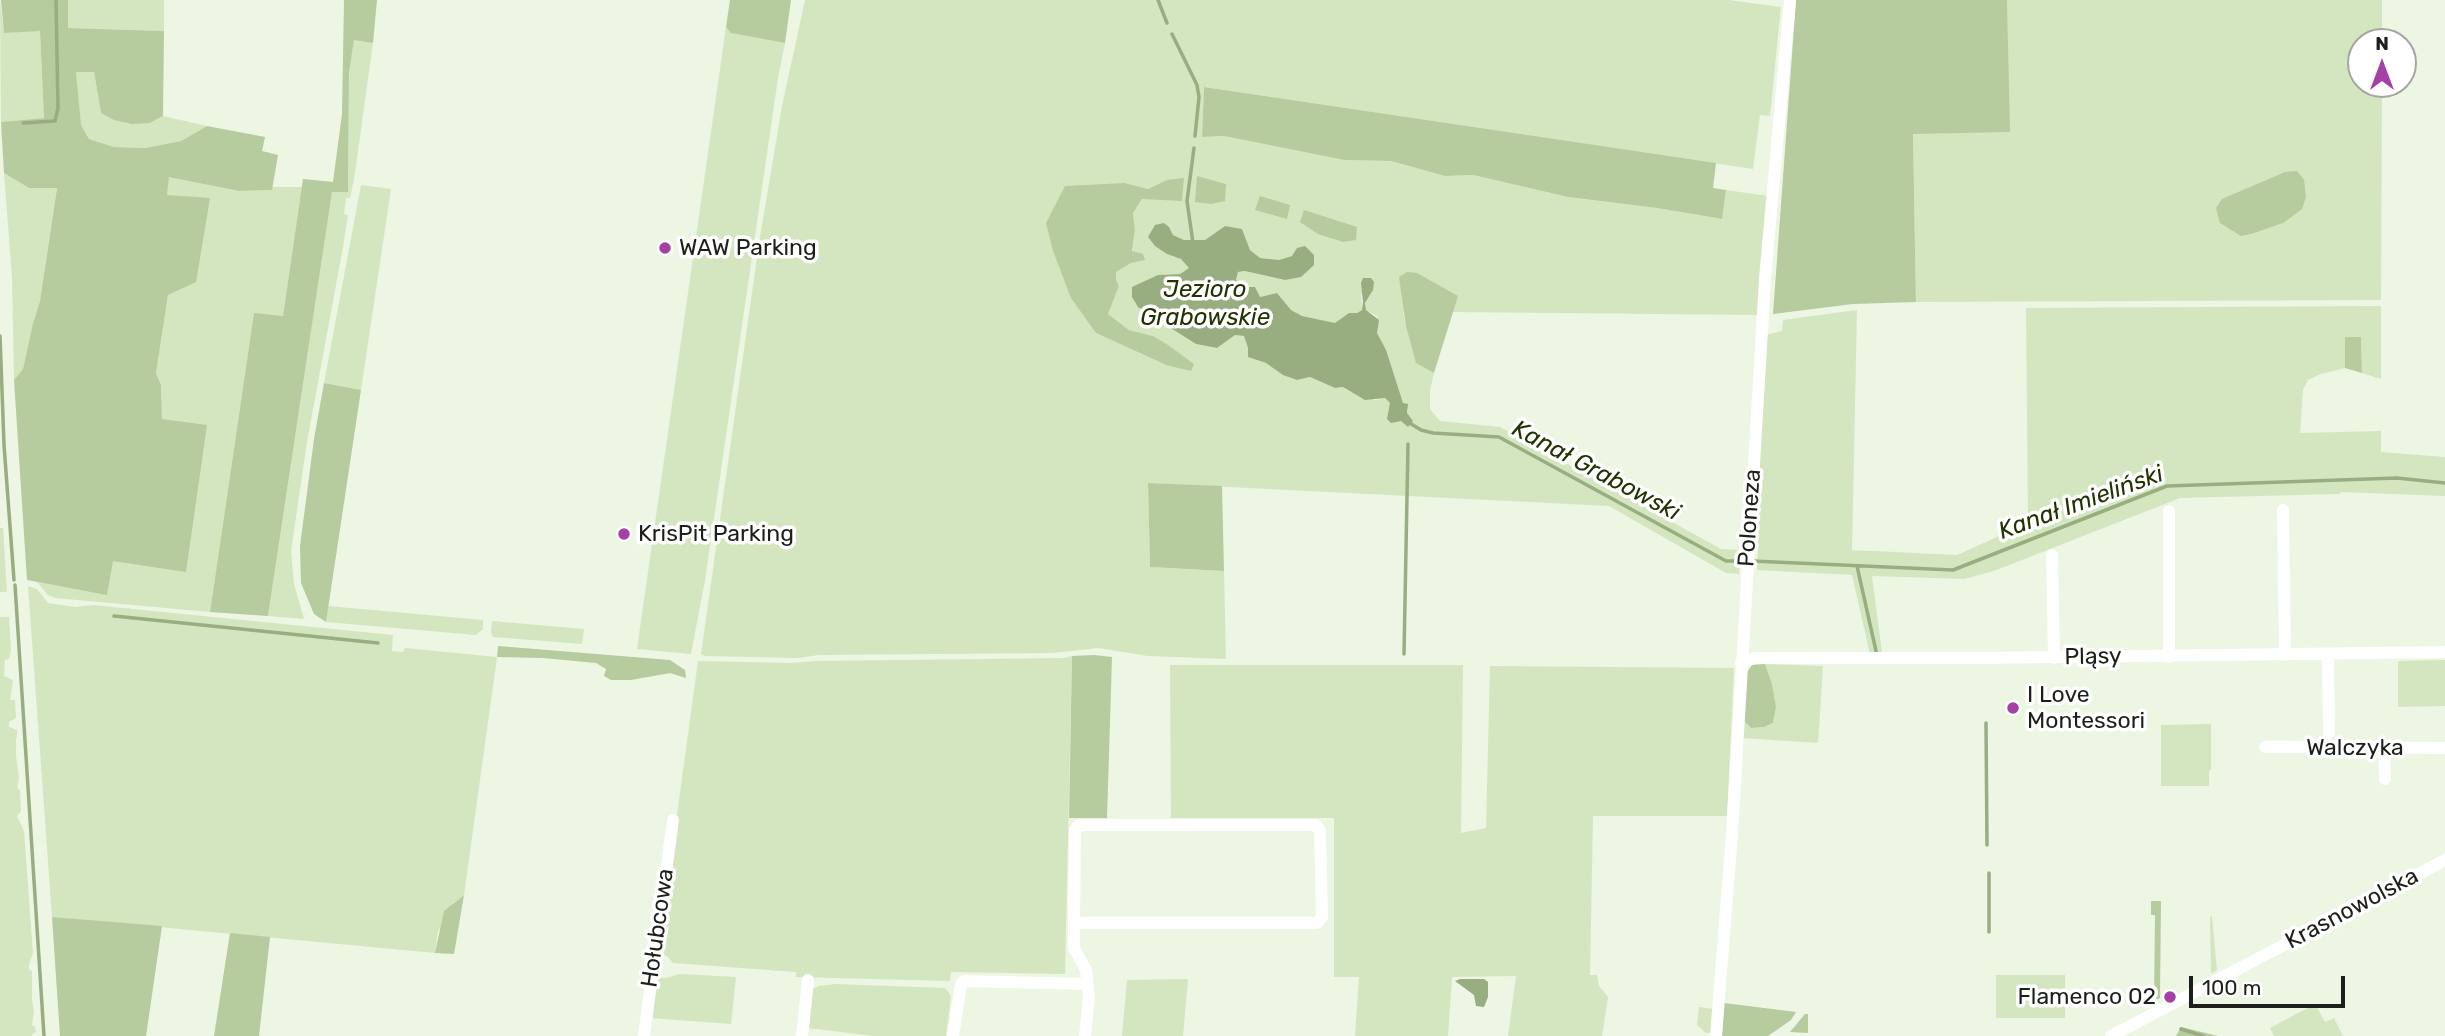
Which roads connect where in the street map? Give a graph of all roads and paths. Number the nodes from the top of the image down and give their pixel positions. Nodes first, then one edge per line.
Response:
1 (1790, 0) edge
2 (2283, 510) dead end
3 (2169, 511) dead end
4 (2052, 555) dead end
5 (2445, 652) edge
6 (2328, 654) junction
7 (2285, 655) junction
8 (2169, 657) junction
9 (2054, 658) junction
10 (1741, 663) junction
11 (2329, 733) dead end
12 (2385, 746) junction
13 (2265, 747) dead end
14 (2445, 748) edge
15 (2385, 779) dead end
16 (673, 820) dead end
17 (2445, 860) edge
18 (1074, 923) junction
19 (808, 980) dead end
20 (1087, 984) junction
21 (644, 1036) edge
22 (802, 1036) edge
23 (953, 1036) edge
24 (1085, 1036) edge
25 (1716, 1036) edge
26 (2111, 1036) edge

1 - 10 street, Poloneza
2 - 7 street
3 - 8 street
4 - 9 street
5 - 6 street, Pląsy
6 - 7 street, Pląsy
6 - 11 street
7 - 8 street, Pląsy
8 - 9 street, Pląsy
9 - 10 street, Pląsy
10 - 25 street, Poloneza
12 - 13 street, Walczyka
12 - 14 street, Walczyka
12 - 15 street
16 - 21 street, Hołubcowa
17 - 26 street, Krasnowolska
18 - 18 street
18 - 20 street
19 - 22 street
20 - 23 street
20 - 24 street

